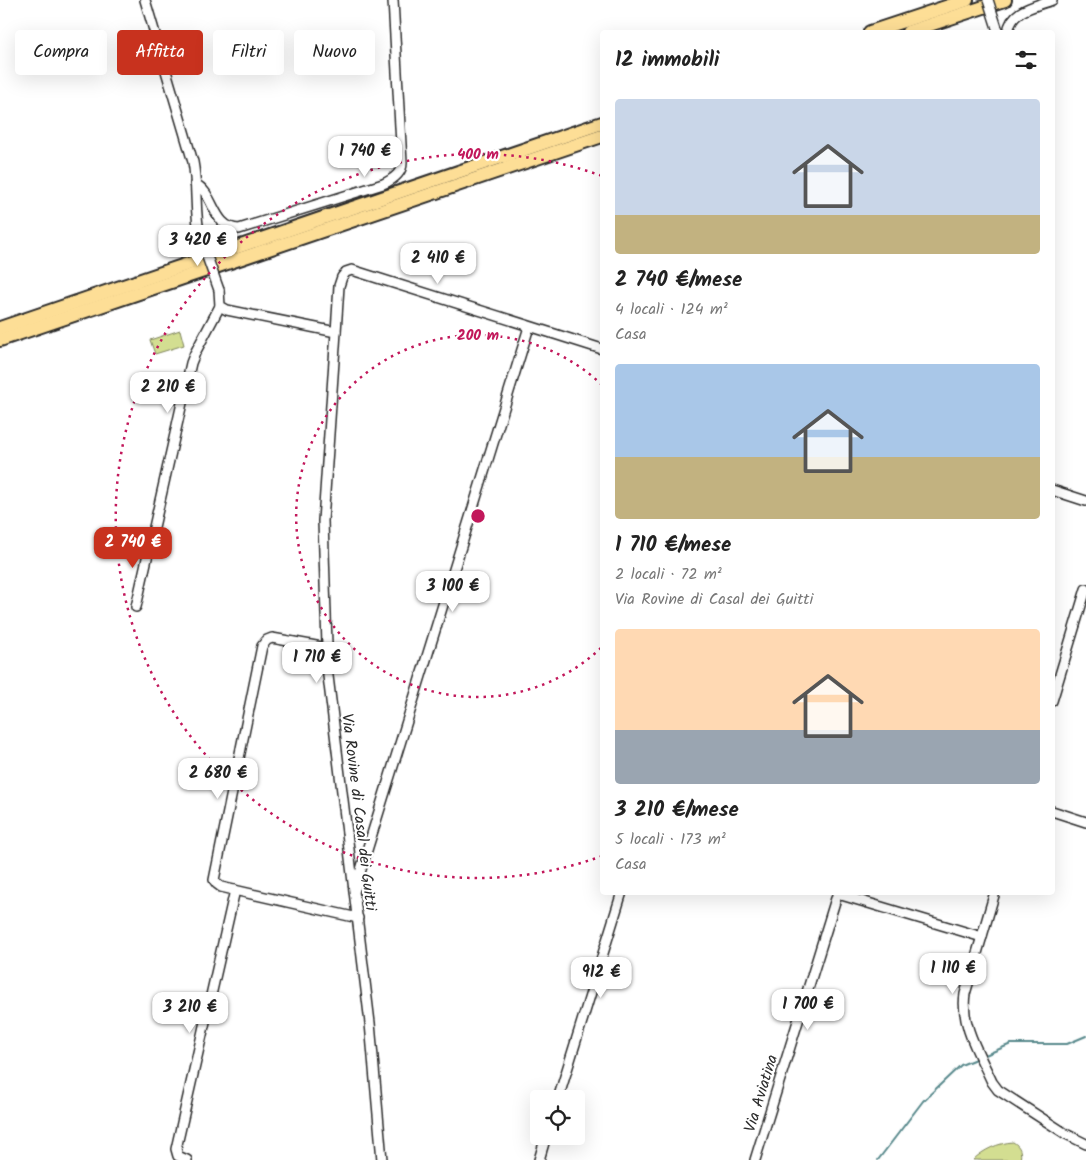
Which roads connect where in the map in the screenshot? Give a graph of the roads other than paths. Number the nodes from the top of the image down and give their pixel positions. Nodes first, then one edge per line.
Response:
1 (146, 0) edge
2 (393, 0) edge
3 (967, 0) edge
4 (988, 0) edge
5 (1004, 0) edge
6 (1052, 0) edge
7 (876, 30) edge
8 (914, 30) edge
9 (997, 30) edge
10 (1008, 30) edge
11 (600, 124) edge
12 (600, 137) edge
13 (195, 184) junction
14 (220, 306) junction
15 (528, 327) junction
16 (0, 328) edge
17 (336, 332) junction
18 (0, 340) edge
19 (600, 348) edge
20 (1055, 491) edge
21 (1086, 501) edge
22 (1086, 590) edge
23 (136, 606) dead end
24 (327, 648) junction
25 (1055, 691) edge
26 (1055, 812) edge
27 (1086, 822) edge
28 (235, 890) junction
29 (354, 892) junction
30 (621, 895) edge
31 (837, 895) edge
32 (845, 895) edge
33 (994, 895) edge
34 (358, 918) junction
35 (982, 937) junction
36 (561, 1090) edge
37 (1086, 1144) edge
38 (543, 1145) edge
39 (187, 1160) edge
40 (382, 1160) edge
41 (539, 1160) edge
42 (755, 1160) edge

1 - 13 street
2 - 13 street
3 - 7 highway
4 - 9 street, bridge
5 - 8 highway
6 - 10 street
11 - 16 highway
12 - 18 highway
13 - 14 street, bridge
14 - 17 street
14 - 23 street
15 - 17 street, Via Rovine di Casal dei Guitti
15 - 19 street
15 - 29 street
17 - 24 street, Via Rovine di Casal dei Guitti
20 - 21 street
22 - 25 street
24 - 28 street
24 - 29 street, Via Rovine di Casal dei Guitti
26 - 27 street
28 - 34 street
28 - 39 street
29 - 34 street, Via Rovine di Casal dei Guitti
30 - 36 street
31 - 42 street, Via Aviatina
32 - 35 street
33 - 35 street
34 - 40 street, Via Rovine di Casal dei Guitti
35 - 37 street
38 - 41 street

